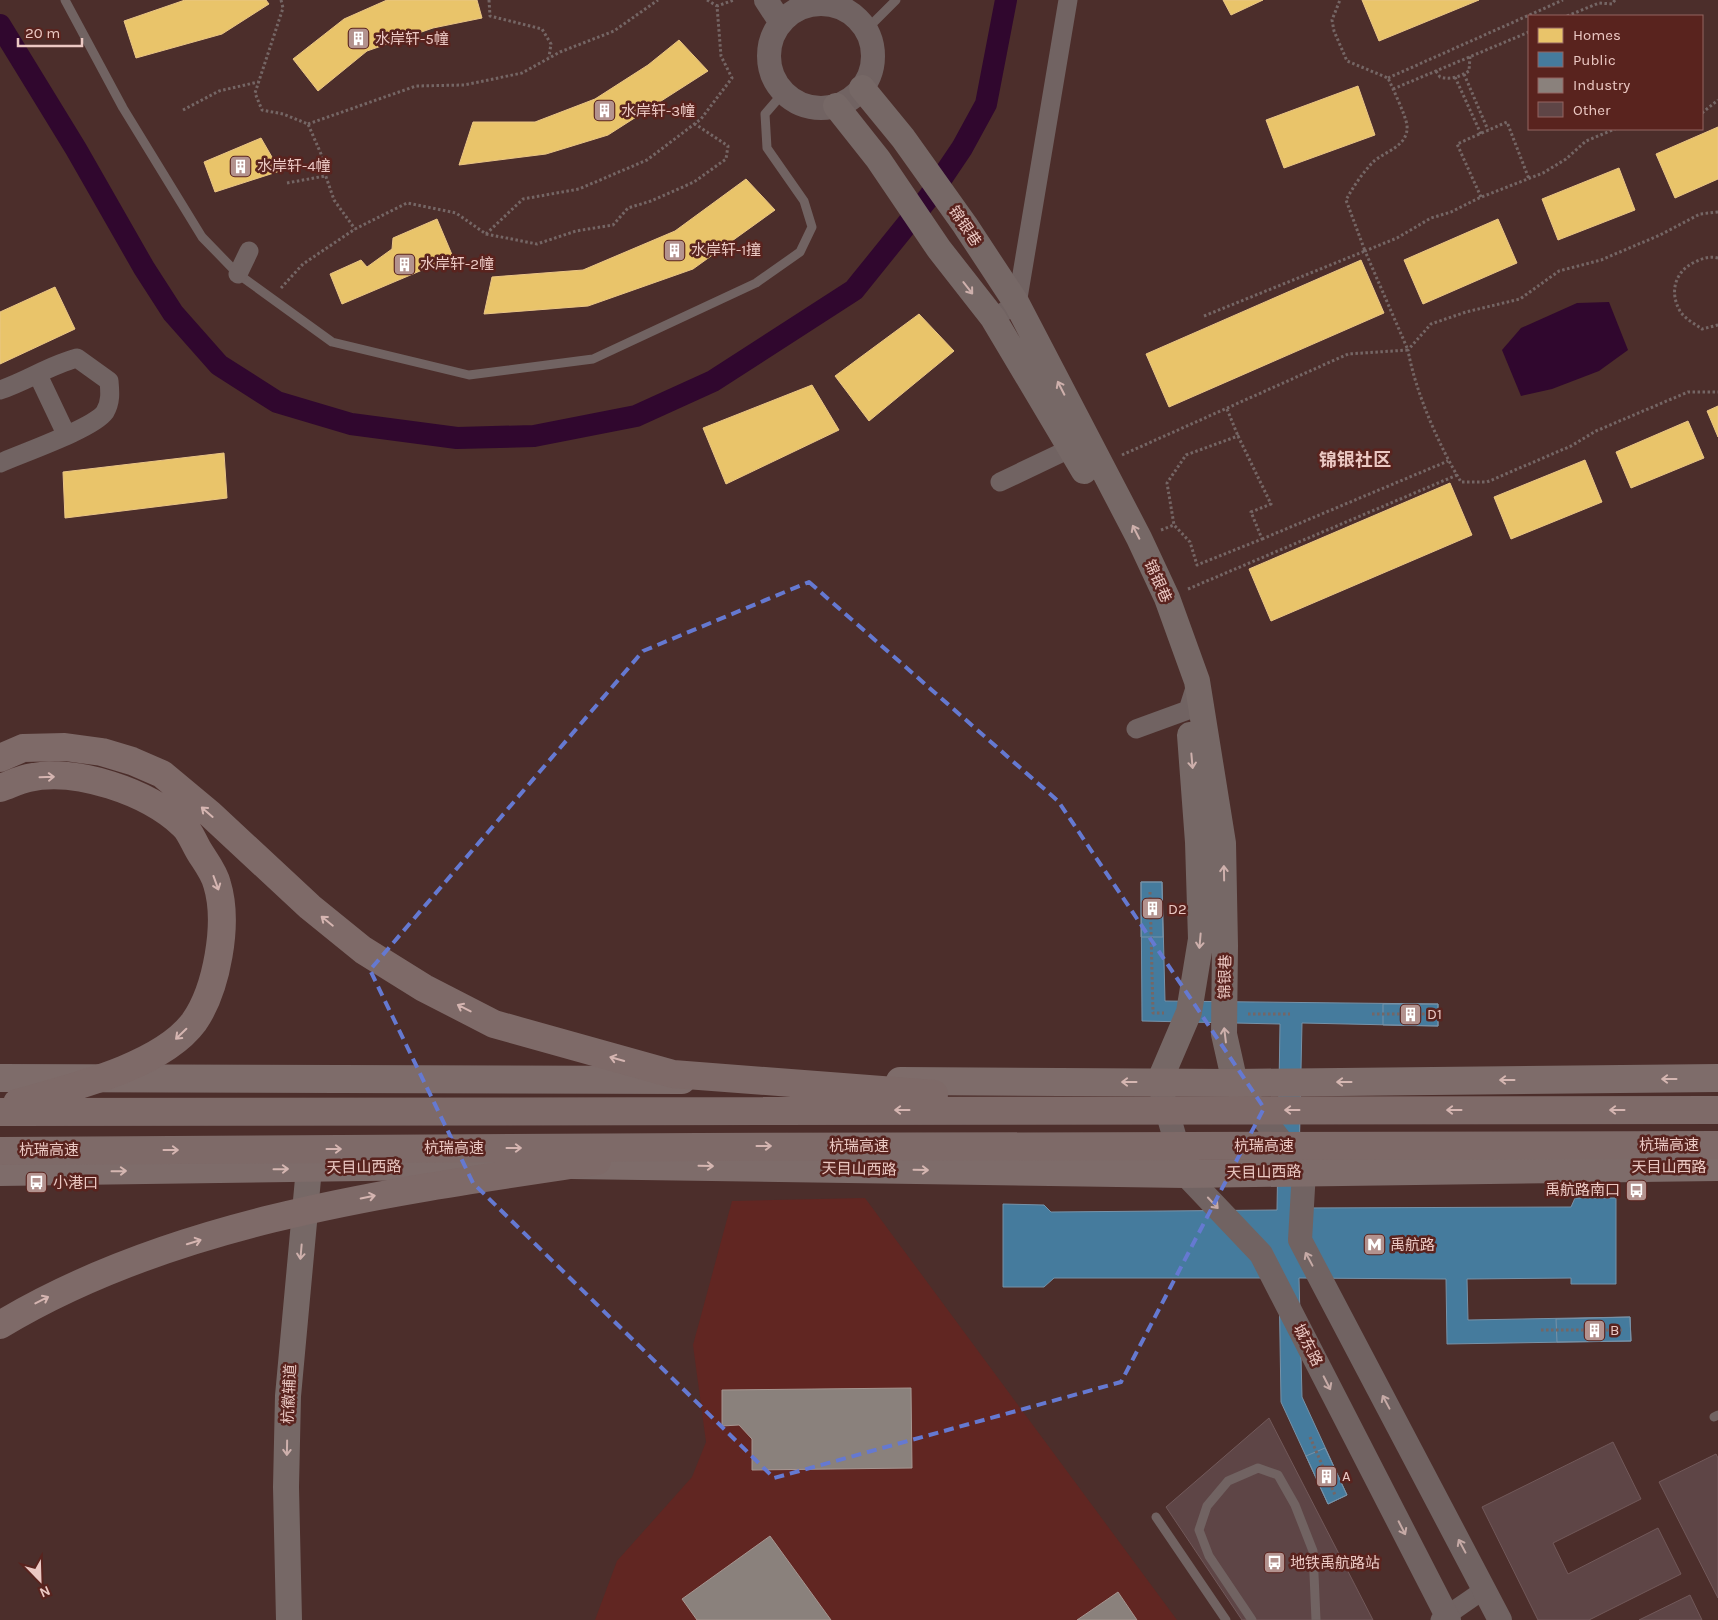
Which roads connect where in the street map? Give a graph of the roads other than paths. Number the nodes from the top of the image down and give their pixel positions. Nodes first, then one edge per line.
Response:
1 (65, 0) edge
2 (766, 0) edge
3 (896, 0) edge
4 (1068, 0) edge
5 (781, 23) junction
6 (866, 30) junction
7 (862, 88) junction
8 (784, 92) junction
9 (836, 106) junction
10 (249, 251) dead end
11 (238, 274) junction
12 (1017, 304) junction
13 (993, 318) junction
14 (38, 374) junction
15 (0, 390) edge
16 (66, 434) junction
17 (1080, 444) junction
18 (0, 463) edge
19 (1000, 482) dead end
20 (1197, 681) junction
21 (1188, 710) junction
22 (1136, 728) dead end
23 (0, 758) edge
24 (0, 788) edge
25 (0, 1078) edge
26 (1718, 1078) edge
27 (1159, 1082) junction
28 (1235, 1083) junction
29 (0, 1110) edge
30 (1153, 1110) junction
31 (1718, 1110) edge
32 (1718, 1145) edge
33 (698, 1147) junction
34 (0, 1151) edge
35 (1718, 1167) edge
36 (309, 1168) junction
37 (1304, 1171) junction
38 (0, 1172) edge
39 (1185, 1174) junction
40 (0, 1325) edge
41 (1156, 1517) dead end
42 (1484, 1589) junction
43 (1445, 1618) edge
44 (289, 1620) edge
45 (1226, 1620) edge
46 (1252, 1620) edge
47 (1316, 1620) edge
48 (1500, 1620) edge

1 - 11 lane
2 - 5 street
3 - 6 lane
4 - 12 street
5 - 6 street
5 - 8 street
6 - 7 street
7 - 9 street
7 - 12 main road, 锦银巷
8 - 9 street
8 - 11 lane
9 -> 13 main road, 锦银巷
10 - 11 street
12 - 13 street
17 -> 12 main road, 锦银巷
13 - 17 main road, 锦银巷
14 - 15 street
14 - 16 street
14 - 16 street
16 - 18 street
17 - 19 street
20 -> 17 main road, 锦银巷
17 - 21 main road, 锦银巷
20 - 21 street
28 -> 20 main road, 锦银巷
21 - 22 street
21 -> 27 main road, 锦银巷
30 -> 23 highway, bridge
24 -> 29 highway, bridge
27 -> 25 highway
26 -> 28 highway
27 - 28 highway
27 - 39 street, 城东路
28 - 37 street
30 -> 29 highway, bridge
31 -> 30 highway, bridge
33 -> 32 highway, 杭瑞高速, bridge
34 -> 33 highway, 杭瑞高速, bridge
40 -> 33 highway, bridge
35 - 37 highway, 天目山西路
38 -> 36 highway, 天目山西路
36 -> 39 highway, 天目山西路
36 -> 44 main road, 杭徽辅道
37 - 39 highway, 天目山西路
42 -> 37 street
39 -> 43 street, 城东路
41 - 45 lane
42 - 43 street
42 - 48 street
46 - 47 lane

